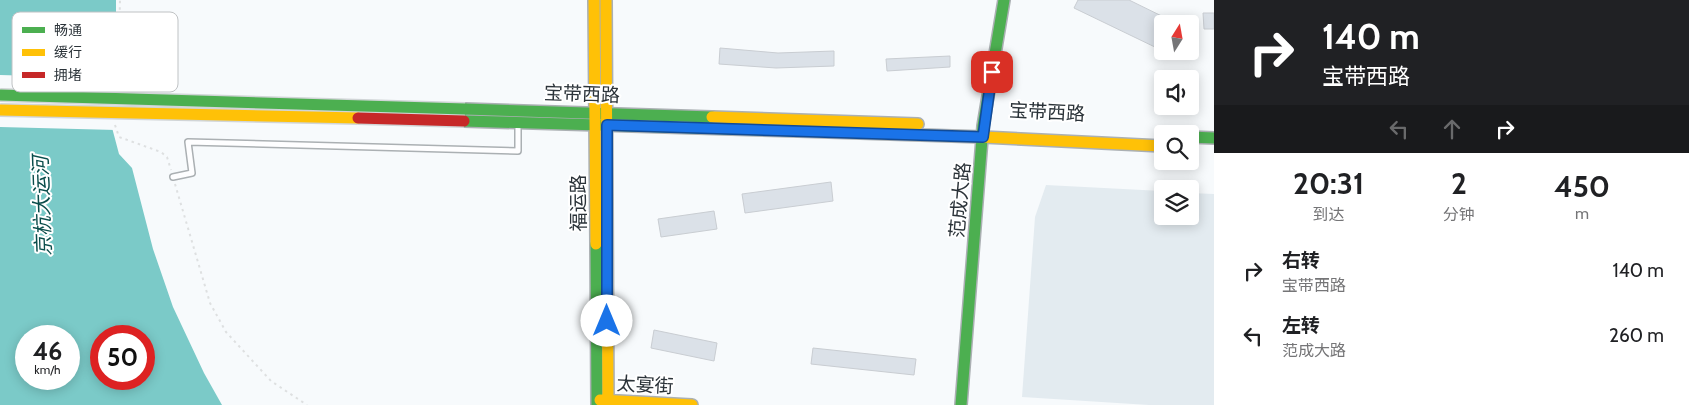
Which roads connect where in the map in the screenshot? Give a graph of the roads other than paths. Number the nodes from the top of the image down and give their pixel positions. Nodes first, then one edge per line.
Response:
1 (594, 0) edge
2 (606, 0) edge
3 (1004, 0) edge
4 (0, 95) edge
5 (0, 110) edge
6 (601, 112) junction
7 (518, 123) junction
8 (601, 125) junction
9 (983, 132) junction
10 (1154, 135) edge
11 (1199, 137) edge
12 (1214, 138) edge
13 (1154, 145) edge
14 (1199, 148) edge
15 (1214, 149) edge
16 (173, 178) road end
17 (602, 403) edge
18 (692, 405) edge
19 (961, 405) edge

1 - 6 main road, 福运路
2 - 6 main road, 福运路
3 - 9 main road, 范成大路
4 - 6 main road, 宝带西路, bridge
5 - 7 main road, 宝带西路, bridge
6 - 8 main road, 福运路
6 - 9 main road, 宝带西路
7 - 8 main road, 宝带西路
7 - 16 lane
8 - 9 main road, 宝带西路
8 - 17 main road, 福运路
9 - 10 main road, 宝带西路
9 - 13 main road, 宝带西路
9 - 19 main road, 范成大路
11 - 12 main road
14 - 15 main road
17 - 18 main road, 太宴街

